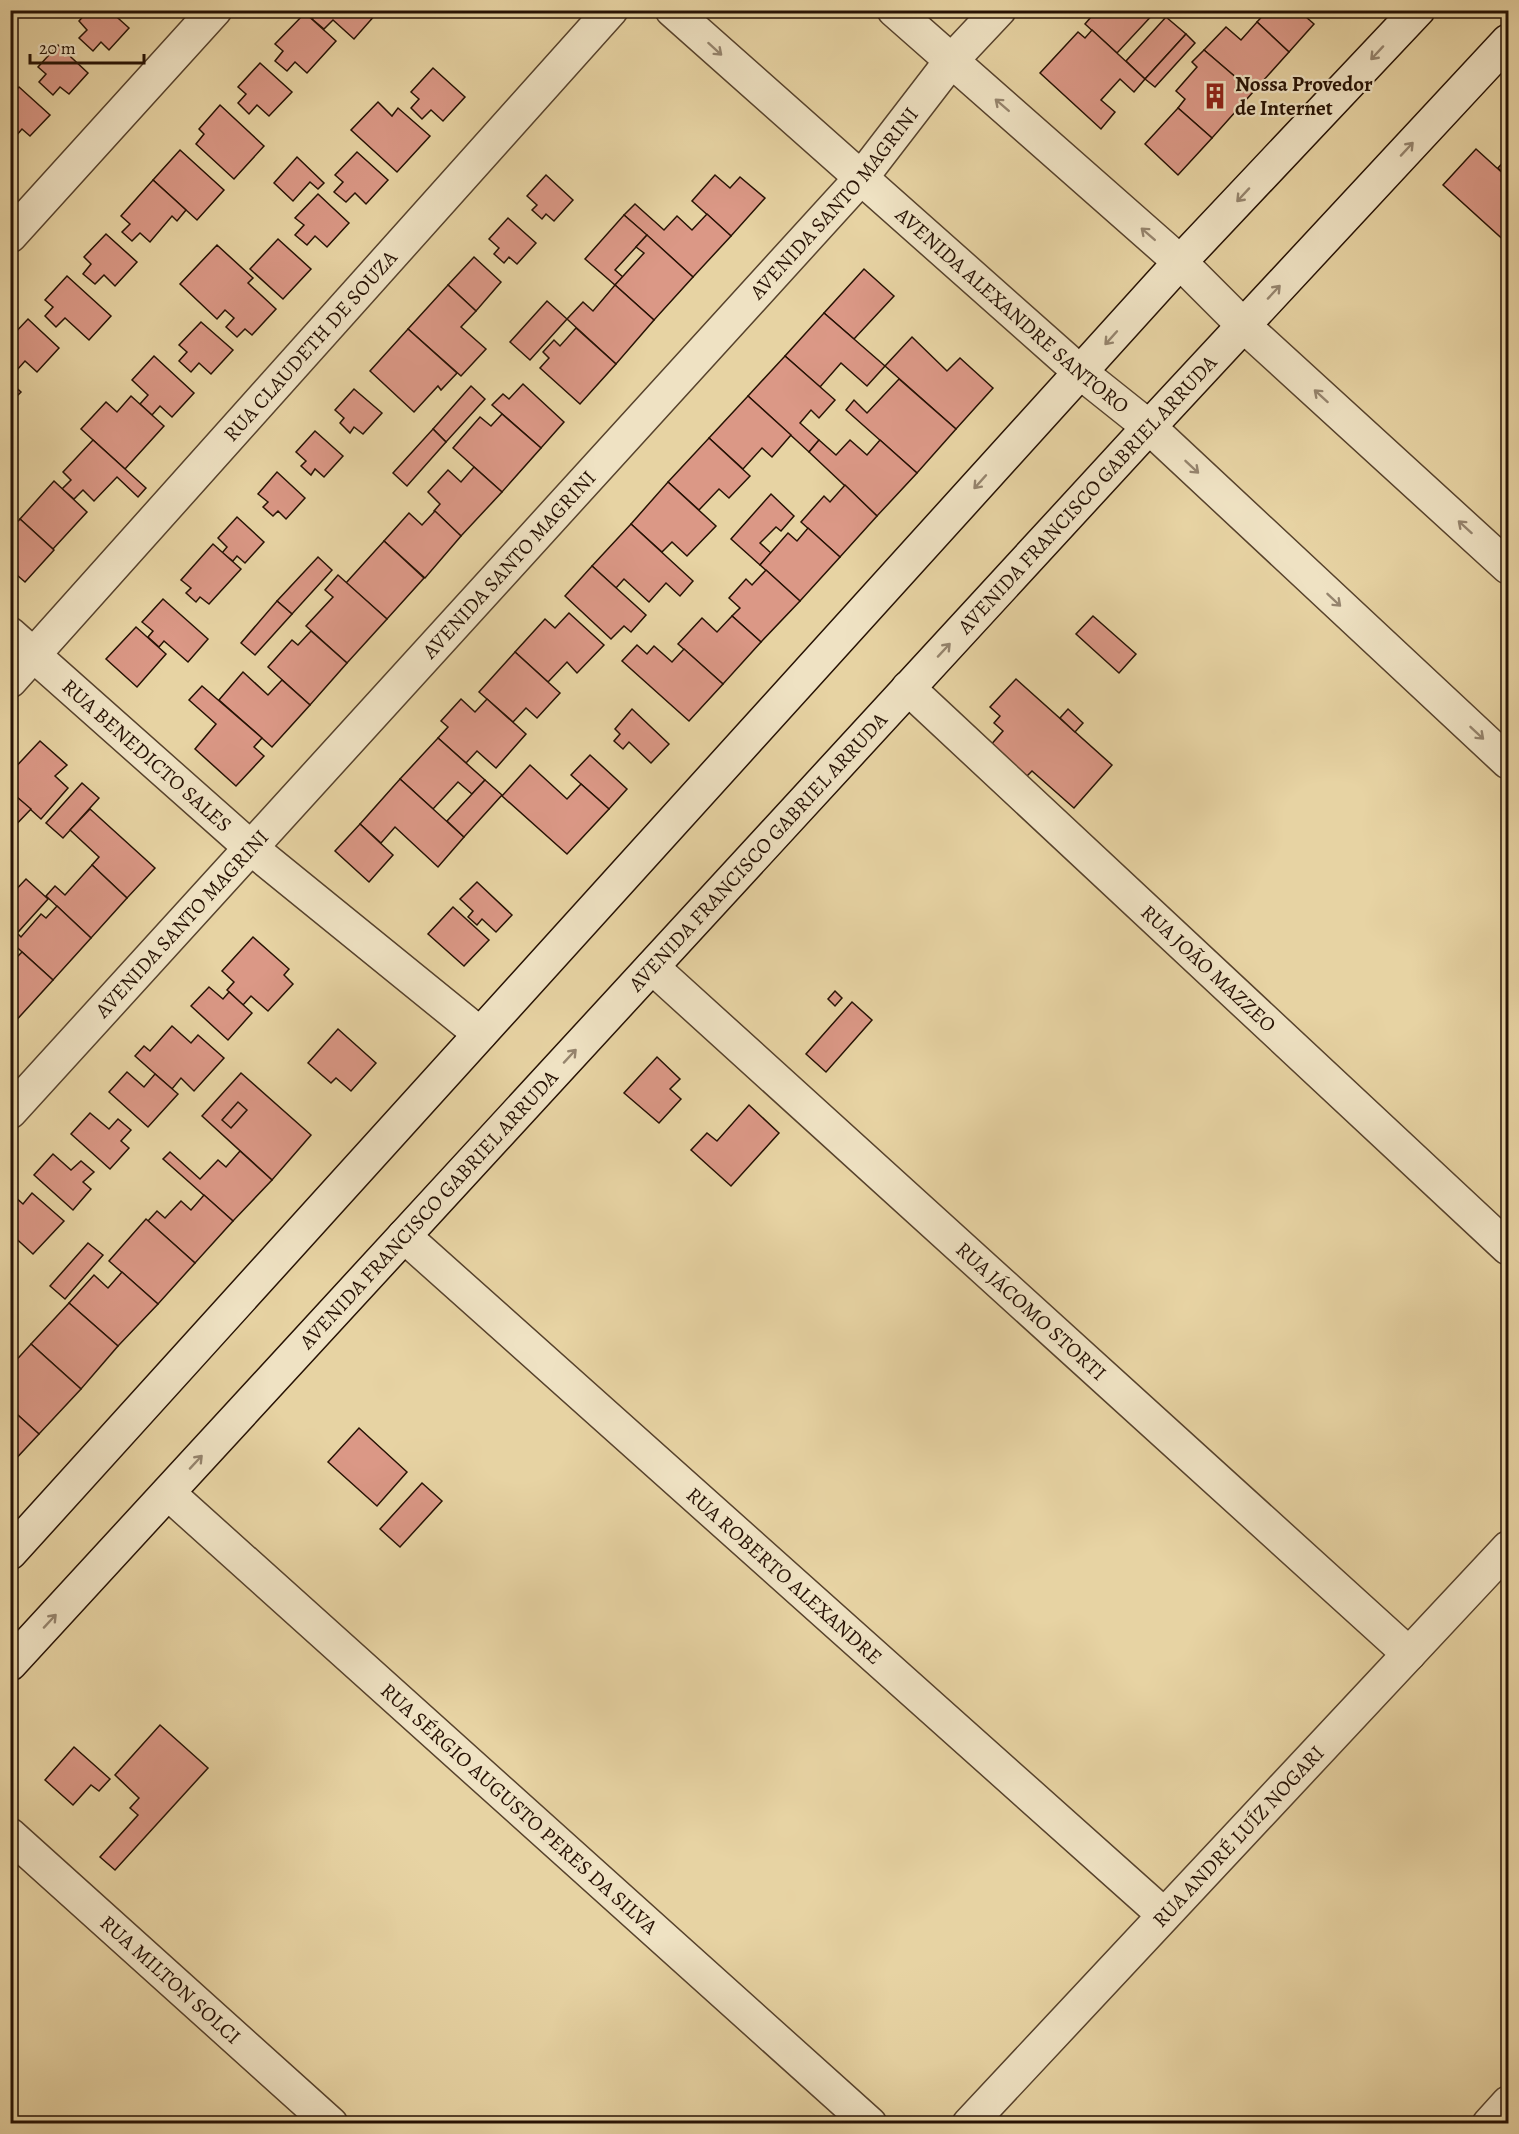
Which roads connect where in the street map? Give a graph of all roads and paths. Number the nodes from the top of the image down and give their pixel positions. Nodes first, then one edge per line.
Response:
1 (215, 10) edge
2 (611, 10) edge
3 (672, 10) edge
4 (894, 10) edge
5 (999, 10) edge
6 (1418, 10) edge
7 (1509, 41) edge
8 (951, 61) junction
9 (861, 178) junction
10 (10, 236) edge
11 (1180, 262) junction
12 (1243, 325) junction
13 (1080, 372) junction
14 (1149, 427) junction
15 (1509, 567) edge
16 (22, 645) edge
17 (10, 681) edge
18 (908, 688) junction
19 (1509, 762) edge
20 (251, 848) junction
21 (652, 967) junction
22 (480, 1034) junction
23 (10, 1112) edge
24 (404, 1236) junction
25 (1509, 1248) edge
26 (168, 1493) junction
27 (1509, 1548) edge
28 (10, 1553) edge
29 (1409, 1654) junction
30 (10, 1664) edge
31 (10, 1835) edge
32 (1164, 1915) junction
33 (1509, 2103) edge
34 (331, 2124) edge
35 (870, 2124) edge
36 (969, 2124) edge
37 (1489, 2124) edge

1 - 10 street
2 - 16 street, RUA CLAUDETH DE SOUZA
3 -> 9 street, AVENIDA ALEXANDRE SANTORO
4 - 8 street
5 - 8 street, AVENIDA SANTO MAGRINI
6 -> 11 street
12 -> 7 street, AVENIDA FRANCISCO GABRIEL ARRUDA
8 - 9 street, AVENIDA SANTO MAGRINI
11 -> 8 street
9 - 13 street, AVENIDA ALEXANDRE SANTORO
9 - 20 street, AVENIDA SANTO MAGRINI
11 - 12 street
11 -> 13 street
12 - 14 street, AVENIDA FRANCISCO GABRIEL ARRUDA
15 -> 12 street
13 - 14 street, AVENIDA ALEXANDRE SANTORO
13 -> 22 street
18 -> 14 street, AVENIDA FRANCISCO GABRIEL ARRUDA
14 -> 19 street, AVENIDA ALEXANDRE SANTORO
16 - 17 street, RUA CLAUDETH DE SOUZA
16 - 20 street, RUA BENEDICTO SALES
18 - 21 street, AVENIDA FRANCISCO GABRIEL ARRUDA
18 - 25 street, RUA JOÃO MAZZEO
20 - 22 street, RUA BENEDICTO SALES
20 - 23 street, AVENIDA SANTO MAGRINI
24 -> 21 street, AVENIDA FRANCISCO GABRIEL ARRUDA
21 - 29 street, RUA JÁCOMO STORTI
22 - 28 street
26 -> 24 street, AVENIDA FRANCISCO GABRIEL ARRUDA
24 - 32 street, RUA ROBERTO ALEXANDRE
30 -> 26 street, AVENIDA FRANCISCO GABRIEL ARRUDA
26 - 35 street, RUA SÉRGIO AUGUSTO PERES DA SILVA
27 - 29 street, RUA ANDRÉ LUÍZ NOGARI
29 - 32 street, RUA ANDRÉ LUÍZ NOGARI
31 - 34 street, RUA MILTON SOLCI
32 - 36 street, RUA ANDRÉ LUÍZ NOGARI
33 - 37 street

